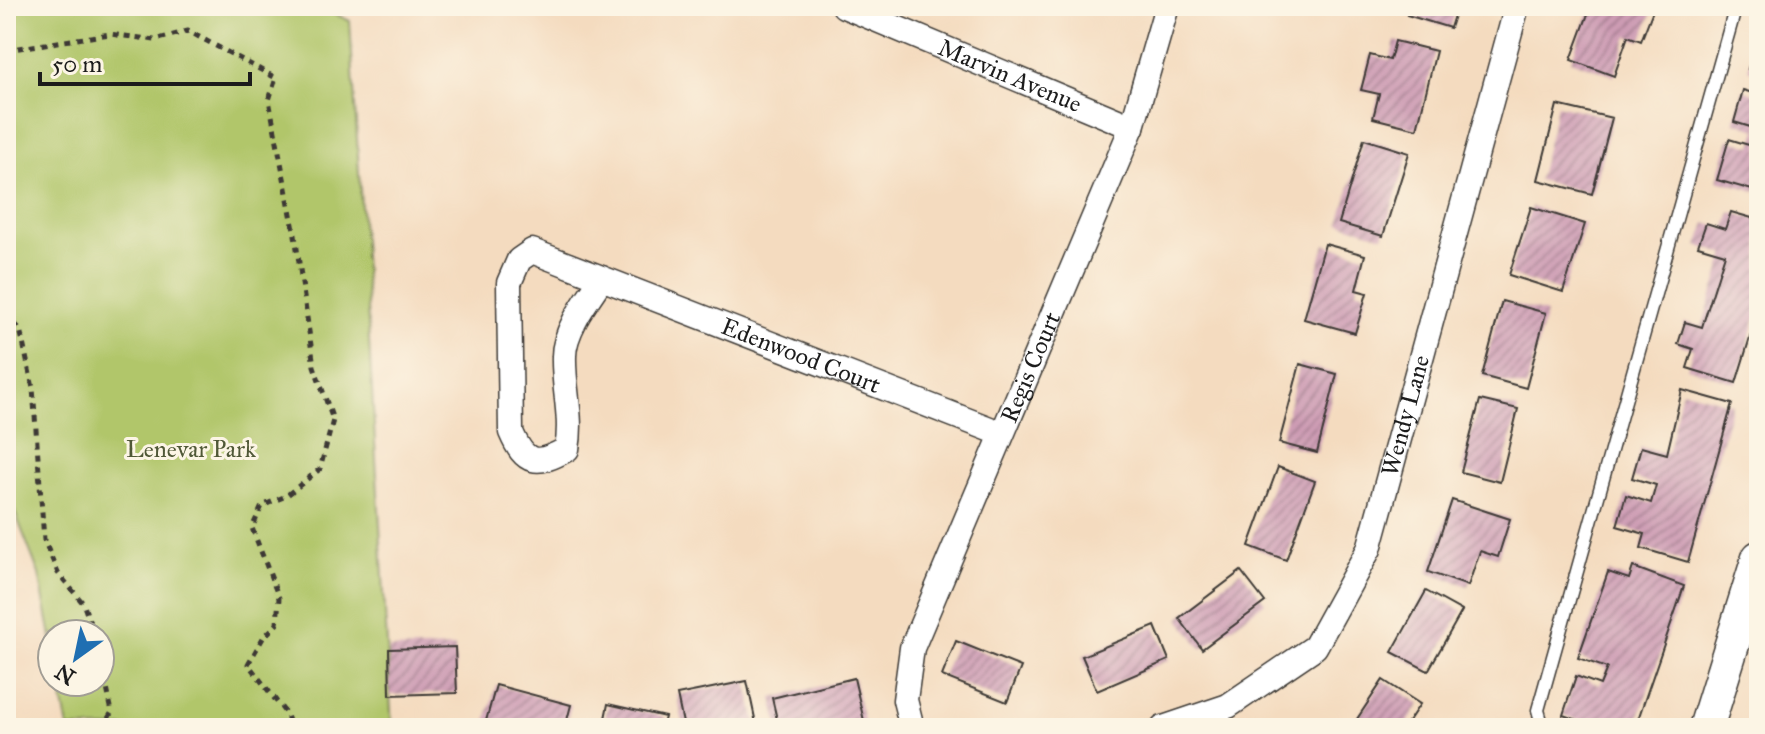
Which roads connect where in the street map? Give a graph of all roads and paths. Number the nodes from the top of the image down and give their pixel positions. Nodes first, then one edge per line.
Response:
1 (844, 6) edge
2 (1167, 6) edge
3 (1517, 6) edge
4 (1736, 6) edge
5 (6, 50) edge
6 (1132, 127) junction
7 (602, 278) junction
8 (6, 315) edge
9 (1000, 433) junction
10 (1759, 558) edge
11 (88, 618) edge
12 (109, 698) edge
13 (102, 728) edge
14 (291, 728) edge
15 (912, 728) edge
16 (1163, 728) edge
17 (1543, 728) edge
18 (1706, 728) edge

1 - 6 street, Marvin Avenue
2 - 6 street, Regis Court
3 - 16 street, Wendy Lane
4 - 17 lane
5 - 14 path
6 - 9 street, Regis Court
7 - 7 street, Edenwood Court
7 - 9 street, Edenwood Court
8 - 11 path
9 - 15 street, Regis Court
10 - 18 street
12 - 13 path

